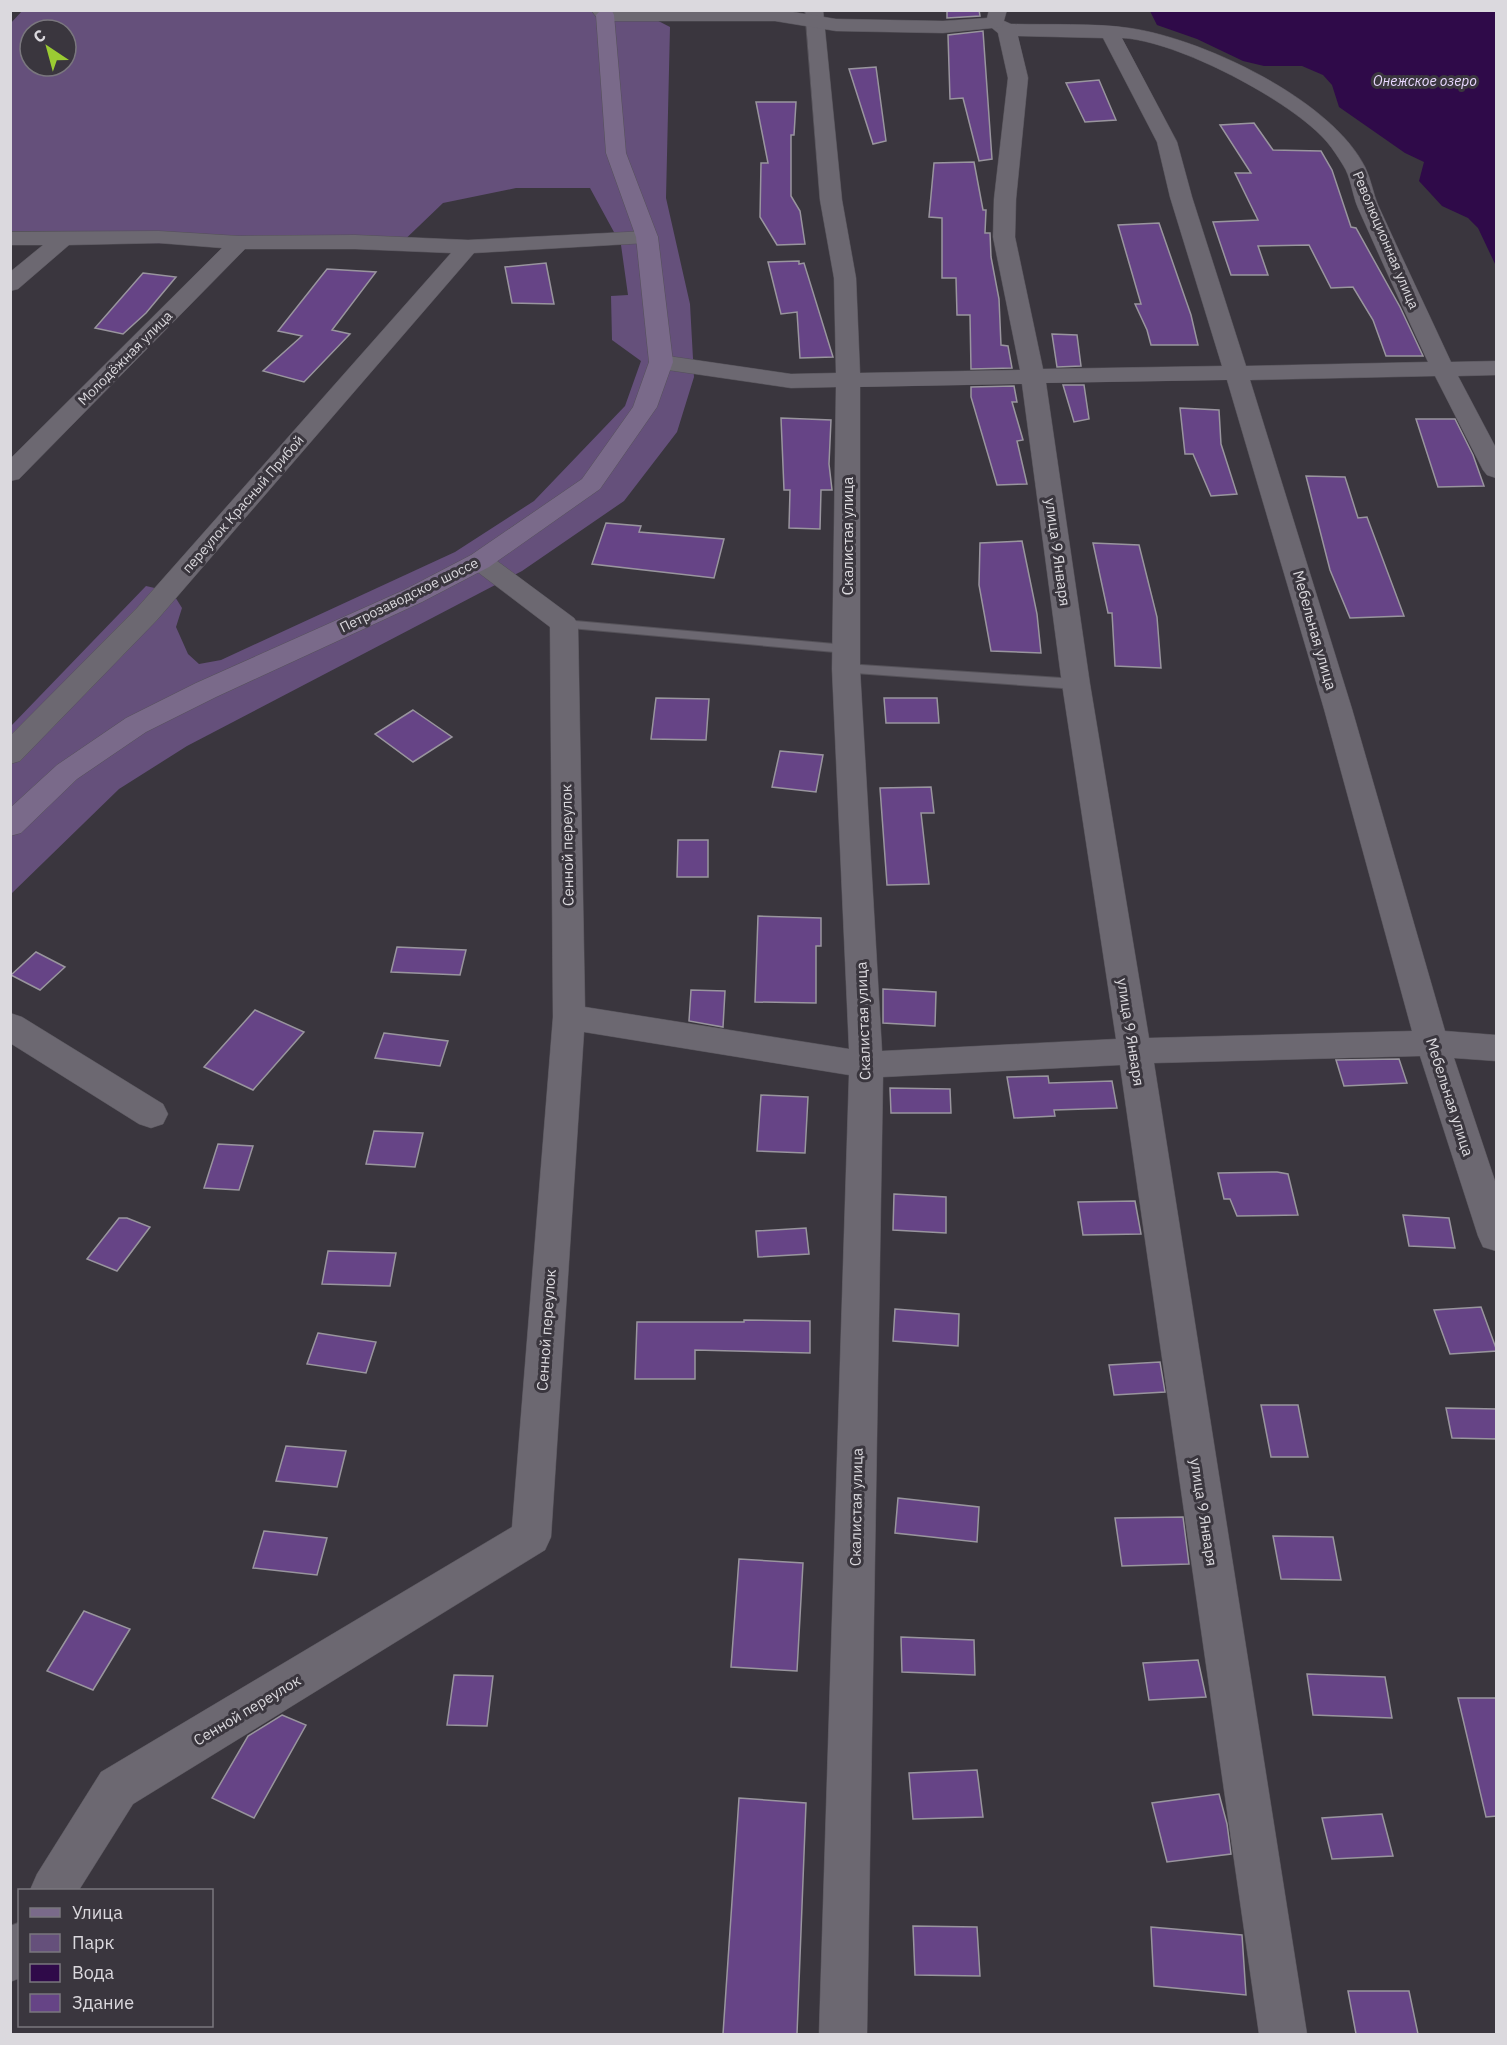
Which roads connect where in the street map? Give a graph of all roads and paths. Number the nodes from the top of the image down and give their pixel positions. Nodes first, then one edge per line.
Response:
1 (603, 13) edge
2 (657, 13) edge
3 (815, 16) edge
4 (1000, 21) edge
5 (1110, 34) junction
6 (647, 237) junction
7 (63, 238) junction
8 (10, 239) edge
9 (239, 243) junction
10 (468, 246) junction
11 (10, 284) edge
12 (661, 362) junction
13 (1442, 368) junction
14 (1497, 368) edge
15 (1236, 372) junction
16 (1033, 376) junction
17 (848, 379) junction
18 (1497, 470) edge
19 (10, 474) edge
20 (480, 561) junction
21 (564, 624) junction
22 (846, 659) junction
23 (1076, 684) junction
24 (10, 754) edge
25 (10, 826) edge
26 (569, 1017) junction
27 (10, 1026) edge
28 (1432, 1043) junction
29 (1497, 1048) edge
30 (1135, 1051) junction
31 (866, 1065) junction
32 (151, 1114) dead end
33 (1497, 1236) edge
34 (55, 1889) edge
35 (843, 2034) edge
36 (1283, 2034) edge

1 - 2 street, Революционная улица
1 - 6 main road, Петрозаводское шоссе
2 - 3 street, Революционная улица
3 - 4 street, Революционная улица
3 - 17 street, Скалистая улица
4 - 5 street, Революционная улица
4 - 16 street, улица 9 Января
5 - 13 street, Революционная улица
5 - 15 street, Мебельная улица
6 - 10 street
6 - 12 main road, Петрозаводское шоссе
7 - 8 street
7 - 9 street
7 - 11 street
9 - 10 street
9 - 19 street, Молодёжная улица
10 - 24 street, переулок Красный Прибой
12 - 17 street
12 - 20 main road, Петрозаводское шоссе
13 - 14 street
13 - 15 street
13 - 18 street, Революционная улица
15 - 16 street
15 - 28 street, Мебельная улица
16 - 17 street
16 - 23 street, улица 9 Января
17 - 22 street, Скалистая улица
20 - 21 street
20 - 25 main road, Петрозаводское шоссе
21 - 22 lane
21 - 26 street, Сенной переулок
22 - 23 lane
22 - 31 street, Скалистая улица
23 - 30 street, улица 9 Января
26 - 31 street
26 - 34 street, Сенной переулок
27 - 32 street
28 - 29 street
28 - 30 street
28 - 33 street, Мебельная улица
30 - 31 street
30 - 36 street, улица 9 Января
31 - 35 street, Скалистая улица

